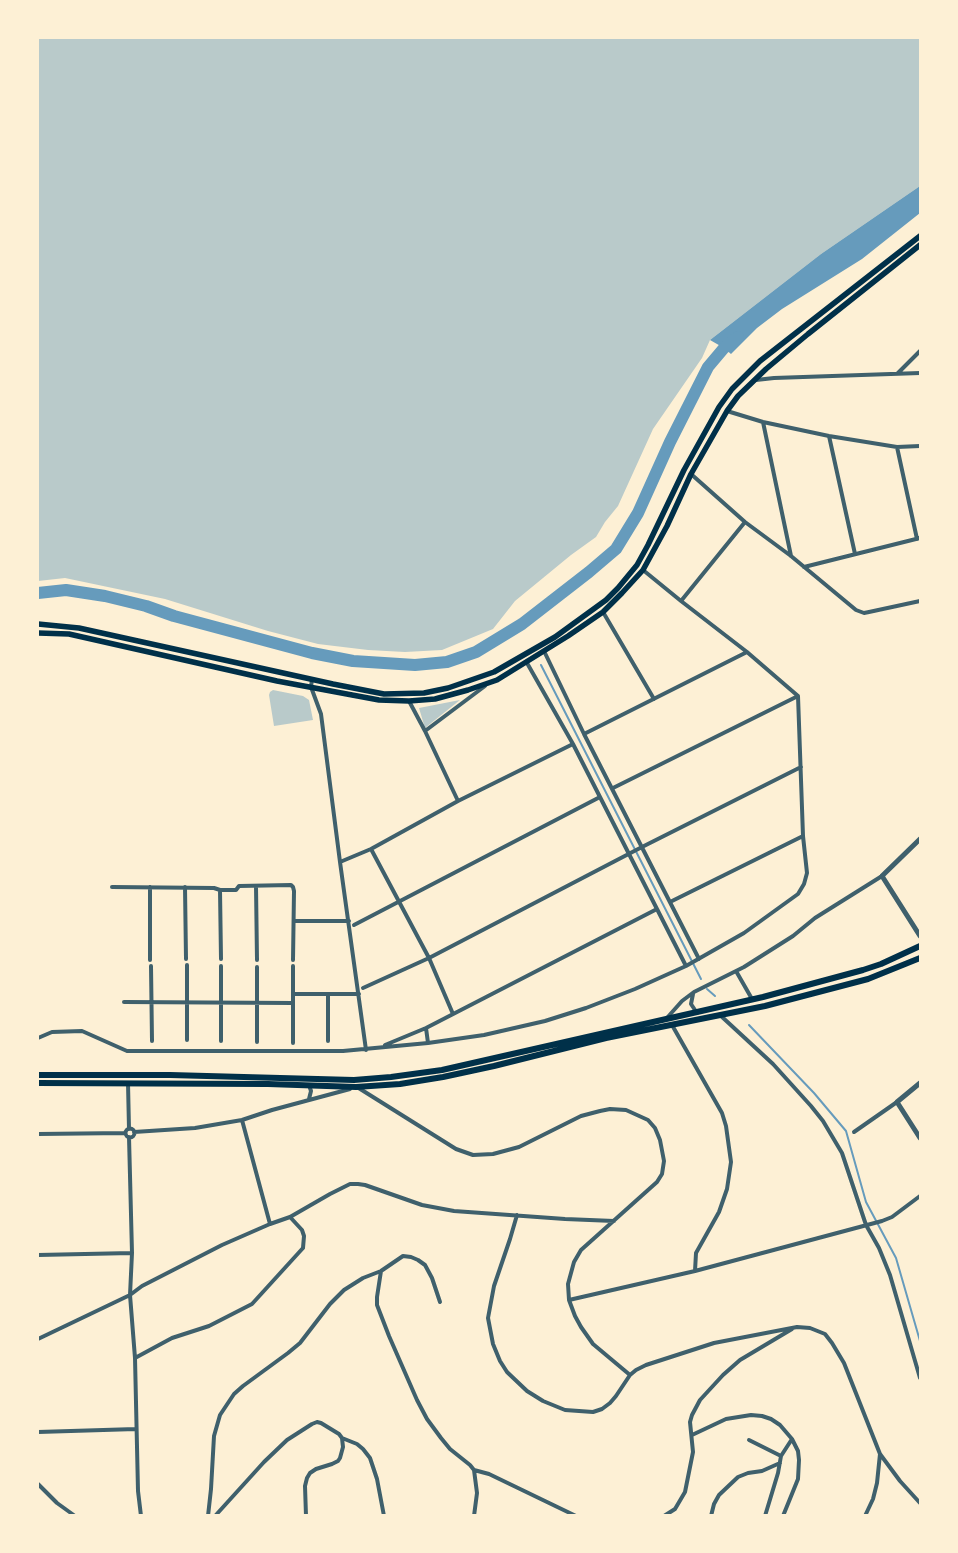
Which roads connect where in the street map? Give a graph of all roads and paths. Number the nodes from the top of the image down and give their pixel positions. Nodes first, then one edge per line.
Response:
1 (920, 236) edge
2 (920, 245) edge
3 (920, 351) edge
4 (766, 369) junction
5 (920, 373) edge
6 (897, 374) junction
7 (774, 378) junction
8 (754, 381) junction
9 (726, 411) junction
10 (763, 422) junction
11 (828, 436) junction
12 (920, 446) edge
13 (897, 447) junction
14 (691, 474) junction
15 (745, 522) junction
16 (660, 523) junction
17 (919, 538) edge
18 (855, 554) junction
19 (791, 556) junction
20 (804, 568) junction
21 (643, 570) junction
22 (920, 601) edge
23 (681, 602) junction
24 (603, 612) junction
25 (38, 624) edge
26 (38, 633) edge
27 (555, 637) junction
28 (544, 650) junction
29 (747, 652) junction
30 (527, 662) junction
31 (312, 679) junction
32 (492, 682) junction
33 (311, 687) junction
34 (432, 691) junction
35 (798, 696) junction
36 (654, 699) junction
37 (409, 701) junction
38 (425, 731) junction
39 (584, 734) junction
40 (573, 744) junction
41 (801, 767) junction
42 (613, 788) junction
43 (600, 797) junction
44 (458, 801) junction
45 (803, 836) junction
46 (920, 839) edge
47 (641, 848) junction
48 (371, 849) junction
49 (630, 854) junction
50 (340, 862) junction
51 (882, 876) junction
52 (256, 886) junction
53 (112, 887) dead end
54 (150, 887) junction
55 (186, 887) junction
56 (220, 890) junction
57 (398, 902) junction
58 (670, 902) junction
59 (657, 909) junction
60 (294, 921) junction
61 (348, 921) junction
62 (354, 925) dead end
63 (920, 936) edge
64 (920, 946) edge
65 (429, 958) junction
66 (920, 958) edge
67 (186, 959) dead end
68 (221, 959) dead end
69 (150, 960) dead end
70 (257, 960) dead end
71 (294, 960) dead end
72 (698, 960) junction
73 (187, 965) dead end
74 (151, 966) dead end
75 (221, 966) dead end
76 (293, 966) dead end
77 (687, 966) junction
78 (257, 967) dead end
79 (736, 972) junction
80 (363, 988) dead end
81 (694, 992) junction
82 (293, 994) junction
83 (328, 994) junction
84 (359, 994) junction
85 (752, 999) junction
86 (124, 1002) dead end
87 (152, 1002) junction
88 (187, 1002) junction
89 (221, 1002) junction
90 (257, 1003) junction
91 (293, 1003) junction
92 (697, 1012) junction
93 (453, 1014) junction
94 (721, 1016) junction
95 (666, 1019) junction
96 (702, 1020) junction
97 (672, 1025) junction
98 (426, 1028) junction
99 (38, 1038) edge
100 (187, 1040) dead end
101 (152, 1041) dead end
102 (221, 1041) dead end
103 (328, 1041) dead end
104 (257, 1042) dead end
105 (293, 1043) dead end
106 (428, 1043) junction
107 (381, 1047) junction
108 (366, 1050) junction
109 (38, 1075) edge
110 (38, 1083) edge
111 (920, 1083) edge
112 (128, 1084) junction
113 (309, 1085) junction
114 (356, 1087) junction
115 (309, 1099) junction
116 (897, 1102) junction
117 (242, 1120) junction
118 (129, 1129) junction
119 (134, 1132) junction
120 (854, 1132) dead end
121 (125, 1133) junction
122 (38, 1134) edge
123 (129, 1137) junction
124 (920, 1138) edge
125 (920, 1196) edge
126 (517, 1215) junction
127 (290, 1217) junction
128 (614, 1221) junction
129 (270, 1224) junction
130 (866, 1225) junction
131 (132, 1253) junction
132 (38, 1254) edge
133 (695, 1270) junction
134 (381, 1271) junction
135 (130, 1296) junction
136 (569, 1300) junction
137 (440, 1302) dead end
138 (797, 1327) junction
139 (38, 1339) edge
140 (134, 1358) junction
141 (630, 1375) junction
142 (920, 1378) edge
143 (136, 1429) junction
144 (38, 1432) edge
145 (692, 1435) junction
146 (342, 1438) junction
147 (792, 1439) junction
148 (749, 1440) dead end
149 (880, 1454) junction
150 (781, 1456) junction
151 (780, 1464) junction
152 (474, 1470) junction
153 (38, 1484) edge
154 (920, 1503) edge
155 (75, 1516) edge
156 (141, 1516) edge
157 (208, 1516) edge
158 (215, 1516) edge
159 (306, 1516) edge
160 (384, 1516) edge
161 (474, 1516) edge
162 (576, 1516) edge
163 (664, 1516) edge
164 (711, 1516) edge
165 (765, 1516) edge
166 (783, 1516) edge
167 (865, 1516) edge

1 - 16 main road
2 - 4 main road
3 - 6 street
4 - 7 street
4 - 8 main road
5 - 6 street
6 - 7 street
7 - 8 street
8 - 9 main road
9 - 10 street
9 - 14 main road
10 - 11 street
10 - 19 street
11 - 13 street
11 - 18 street
12 - 13 street
13 - 17 street
14 - 15 street
14 - 21 main road
15 - 19 street
15 - 23 street
16 - 21 main road
16 - 27 main road
17 - 18 street
18 - 20 street
19 - 20 street
20 - 22 street
21 - 23 street
21 - 24 main road
23 - 29 street
24 - 28 main road
24 - 36 street
25 - 31 main road
26 - 33 main road
27 - 30 main road
27 - 34 main road
28 - 30 main road
28 - 39 street
29 - 35 street
29 - 36 street
30 - 32 main road
30 - 40 street
31 - 33 street
31 - 34 main road
32 - 37 main road
32 - 38 street
33 - 37 main road
33 - 50 street
34 - 37 main road
35 - 41 street
35 - 42 street
36 - 39 street
37 - 38 street
38 - 44 street
39 - 42 street
40 - 43 street
40 - 44 street
41 - 45 street
41 - 47 street
42 - 47 street
43 - 49 street
43 - 57 street
44 - 48 street
45 - 58 street
45 - 72 street
46 - 51 street
47 - 49 street
47 - 58 street
48 - 50 street
48 - 57 street
49 - 59 street
49 - 65 street
50 - 61 street
51 - 63 street
51 - 79 street
52 - 56 street
52 - 60 street
52 - 70 street
53 - 54 street
54 - 55 street
54 - 69 street
55 - 56 street
55 - 67 street
56 - 68 street
57 - 62 street
57 - 65 street
58 - 72 street
59 - 77 street
59 - 93 street
60 - 61 street
60 - 71 street
61 - 84 street
64 - 85 highway
65 - 80 street
65 - 93 street
66 - 94 highway
72 - 77 street
73 - 88 street
74 - 87 street
75 - 89 street
76 - 82 street
77 - 106 street
78 - 90 street
79 - 81 street
79 - 85 street
81 - 92 street
81 - 95 street
82 - 83 street
82 - 91 street
83 - 84 street
83 - 103 street
84 - 108 street
85 - 92 highway
86 - 87 street
87 - 88 street
87 - 101 street
88 - 89 street
88 - 100 street
89 - 90 street
89 - 102 street
90 - 91 street
90 - 104 street
91 - 105 street
92 - 95 highway
92 - 96 street
93 - 98 street
94 - 96 highway
94 - 130 street
95 - 109 highway
96 - 97 highway
97 - 114 highway
97 - 133 street
98 - 106 street
98 - 107 street
99 - 108 street
106 - 107 street
107 - 108 street
110 - 112 highway
111 - 116 street
112 - 113 highway
112 - 118 street
113 - 114 highway
113 - 115 street
114 - 115 street
114 - 128 street
115 - 117 street
116 - 120 street
116 - 124 street
117 - 119 street
117 - 129 street
118 - 119 street
118 - 121 street
119 - 123 street
121 - 122 street
121 - 123 street
123 - 131 street
125 - 130 street
126 - 127 street
126 - 128 street
126 - 141 street
127 - 129 street
127 - 140 street
128 - 136 street
129 - 135 street
130 - 133 street
130 - 142 street
131 - 132 street
131 - 135 street
133 - 136 street
134 - 137 street
134 - 152 street
134 - 157 street
135 - 139 street
135 - 140 street
136 - 141 street
138 - 141 street
138 - 145 street
138 - 149 street
140 - 143 street
143 - 144 street
143 - 156 street
145 - 147 street
145 - 163 street
146 - 158 street
146 - 159 street
146 - 160 street
147 - 150 street
147 - 166 street
148 - 150 street
149 - 154 street
149 - 167 street
150 - 151 street
151 - 164 street
151 - 165 street
152 - 161 street
152 - 162 street
153 - 155 street

